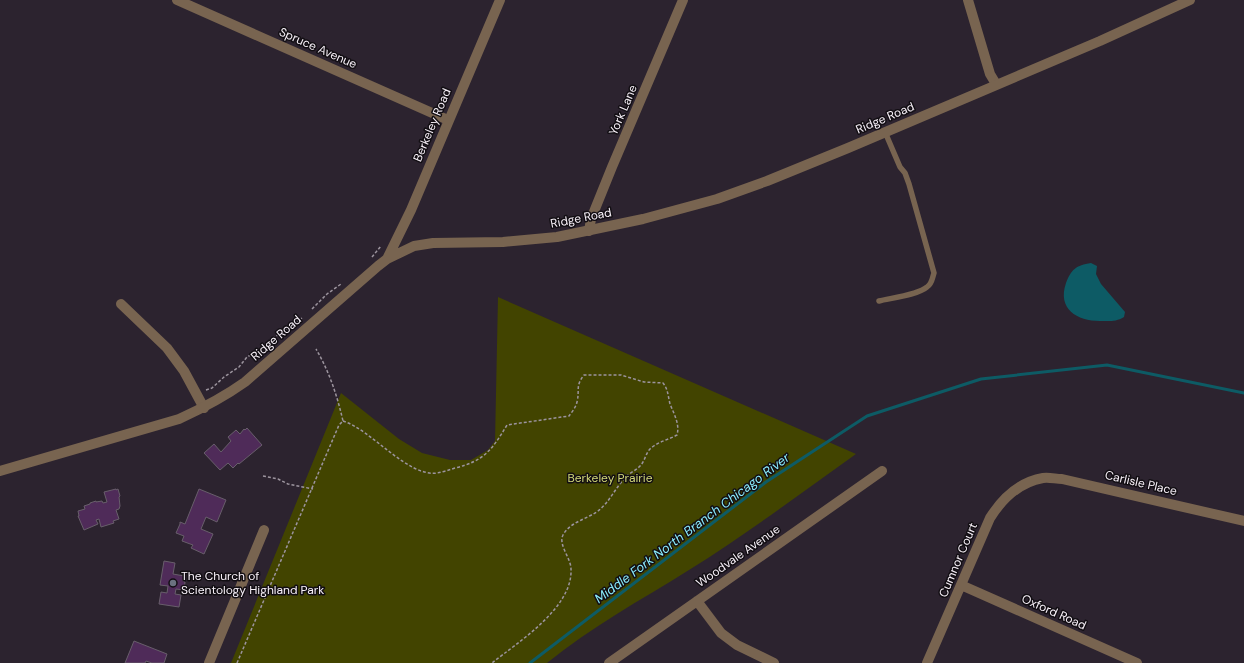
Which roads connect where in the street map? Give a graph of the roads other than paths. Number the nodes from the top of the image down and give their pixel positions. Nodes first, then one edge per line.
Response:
1 (177, 0) edge
2 (500, 0) edge
3 (683, 0) edge
4 (968, 0) edge
5 (1190, 0) edge
6 (996, 84) junction
7 (448, 120) junction
8 (885, 132) junction
9 (589, 231) junction
10 (387, 259) junction
11 (879, 301) dead end
12 (122, 304) dead end
13 (204, 408) junction
14 (0, 471) edge
15 (882, 471) dead end
16 (1031, 482) joint
17 (1244, 521) edge
18 (264, 530) dead end
19 (961, 585) junction
20 (697, 601) junction
21 (209, 663) edge
22 (609, 663) edge
23 (774, 663) edge
24 (927, 663) edge
25 (1137, 663) edge

1 - 7 street, Spruce Avenue
2 - 7 street, Berkeley Road
3 - 9 street, York Lane
4 - 6 street
5 - 6 street, Ridge Road
6 - 8 street, Ridge Road
7 - 10 street, Berkeley Road
8 - 9 street, Ridge Road
8 - 11 lane
9 - 10 street, Ridge Road
10 - 13 street, Ridge Road
12 - 13 street
13 - 14 street, Ridge Road
15 - 20 street, Woodvale Avenue
16 - 17 street, Carlisle Place
16 - 19 street, Cumnor Court
18 - 21 street
19 - 24 street, Cumnor Court
19 - 25 street, Oxford Road
20 - 22 street, Woodvale Avenue
20 - 23 street

